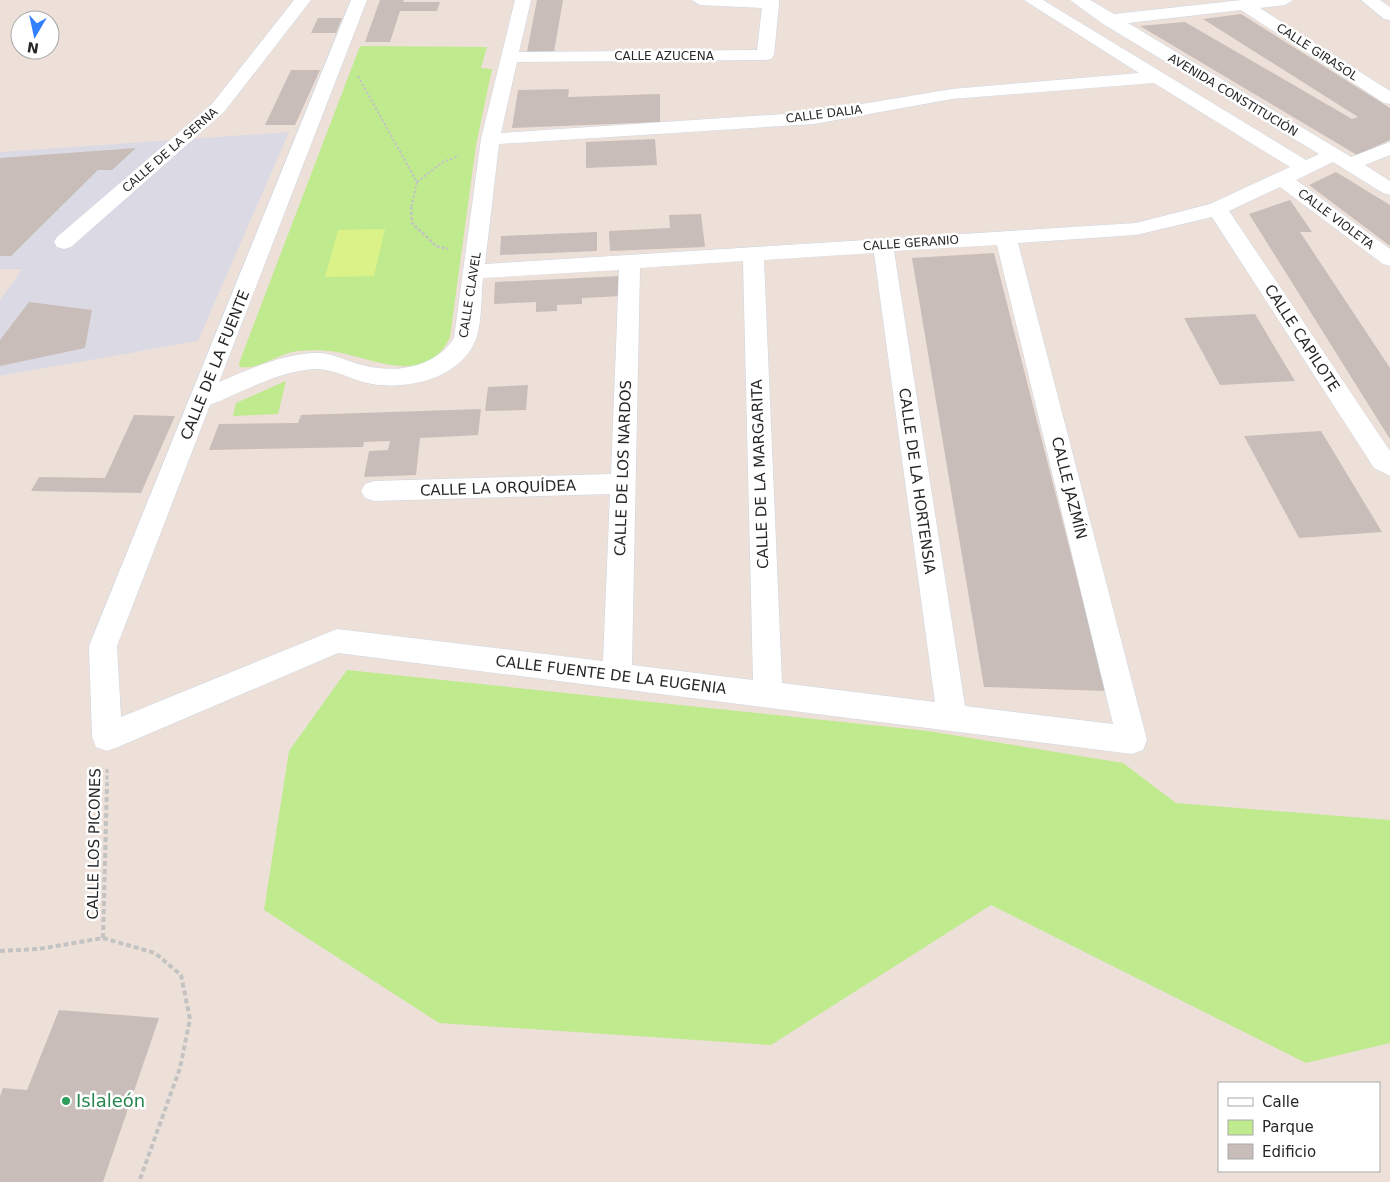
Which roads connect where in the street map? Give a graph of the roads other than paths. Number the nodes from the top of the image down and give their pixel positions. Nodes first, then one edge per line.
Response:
1 (303, 0) edge
2 (359, 0) edge
3 (523, 0) edge
4 (700, 0) edge
5 (1032, 0) edge
6 (1078, 0) edge
7 (1285, 0) edge
8 (1369, 0) edge
9 (771, 2) edge
10 (1244, 5) junction
11 (1390, 15) edge
12 (1109, 20) junction
13 (508, 57) junction
14 (1156, 77) junction
15 (1390, 99) edge
16 (489, 142) junction
17 (1390, 148) edge
18 (1341, 160) junction
19 (1305, 168) junction
20 (1282, 179) junction
21 (1390, 189) edge
22 (1217, 208) junction
23 (1006, 237) junction
24 (64, 242) dead end
25 (883, 245) junction
26 (752, 254) junction
27 (1390, 259) edge
28 (630, 262) junction
29 (476, 265) junction
30 (202, 399) junction
31 (1390, 466) edge
32 (623, 484) junction
33 (374, 491) dead end
34 (616, 675) junction
35 (768, 694) junction
36 (952, 717) junction
37 (107, 737) joint
38 (1132, 740) joint

1 - 24 street, CALLE DE LA SERNA
2 - 30 street, CALLE DE LA FUENTE
3 - 13 street, CALLE CLAVEL
4 - 9 street
5 - 14 street, AVENIDA CONSTITUCIÓN
6 - 12 street, AVENIDA CONSTITUCIÓN
7 - 10 street
8 - 11 street
9 - 13 street, CALLE AZUCENA
10 - 12 street
10 - 15 street, CALLE GIRASOL
12 - 18 street, AVENIDA CONSTITUCIÓN
13 - 16 street, CALLE CLAVEL
14 - 16 street, CALLE DALIA
14 - 19 street, AVENIDA CONSTITUCIÓN
16 - 29 street, CALLE CLAVEL
17 - 18 street, CALLE GERANIO
18 - 19 street, CALLE GERANIO
18 - 21 street, AVENIDA CONSTITUCIÓN
19 - 20 street, CALLE GERANIO
20 - 22 street, CALLE GERANIO
20 - 27 street, CALLE VIOLETA
22 - 23 street, CALLE GERANIO
22 - 31 street, CALLE CAPILOTE
23 - 25 street, CALLE GERANIO
23 - 38 street, CALLE JAZMÍN
25 - 26 street, CALLE GERANIO
25 - 36 street, CALLE DE LA HORTENSIA
26 - 28 street, CALLE GERANIO
26 - 35 street, CALLE DE LA MARGARITA
28 - 29 street, CALLE GERANIO
28 - 32 street, CALLE DE LOS NARDOS
29 - 30 street, CALLE CLAVEL
30 - 37 street, CALLE DE LA FUENTE
32 - 33 street, CALLE LA ORQUÍDEA
32 - 34 street, CALLE DE LOS NARDOS
34 - 35 street, CALLE FUENTE DE LA EUGENIA
34 - 37 street, CALLE FUENTE DE LA EUGENIA
35 - 36 street, CALLE FUENTE DE LA EUGENIA
36 - 38 street, CALLE FUENTE DE LA EUGENIA

